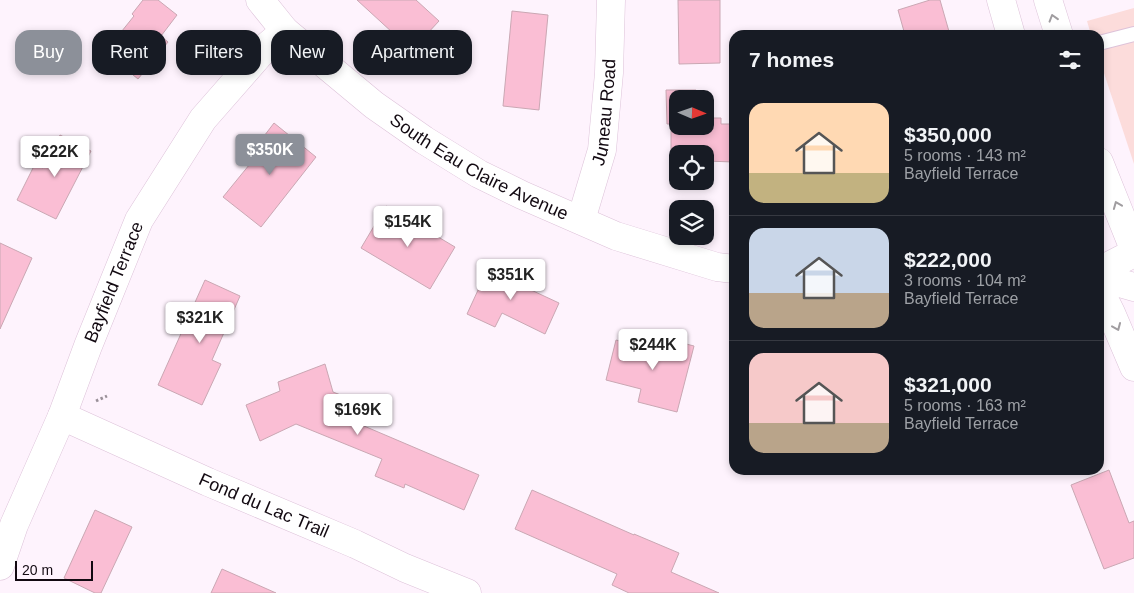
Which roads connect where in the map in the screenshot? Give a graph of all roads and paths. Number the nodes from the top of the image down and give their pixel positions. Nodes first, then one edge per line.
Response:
1 (260, 0) edge
2 (611, 0) edge
3 (1001, 0) edge
4 (1048, 0) edge
5 (285, 30) edge
6 (1010, 30) edge
7 (1057, 30) edge
8 (1134, 34) edge
9 (1104, 42) edge
10 (271, 43) edge
11 (338, 75) edge
12 (1104, 175) edge
13 (581, 220) junction
14 (1134, 251) edge
15 (1104, 267) edge
16 (729, 268) edge
17 (1104, 278) edge
18 (1134, 287) edge
19 (1104, 299) edge
20 (1134, 367) edge
21 (107, 396) dead end
22 (96, 401) dead end
23 (62, 416) junction
24 (0, 566) edge
25 (466, 593) edge

1 - 5 street, South Eau Claire Avenue
2 - 13 street, Juneau Road
3 - 6 street
7 -> 4 street
8 - 9 lane
10 - 23 street, Bayfield Terrace
11 - 13 street, South Eau Claire Avenue
14 -> 12 street
13 - 16 street, South Eau Claire Avenue
14 - 15 street
17 - 18 street
19 -> 20 street
21 - 22 path
23 - 24 street, Bayfield Terrace
23 - 25 street, Fond du Lac Trail

